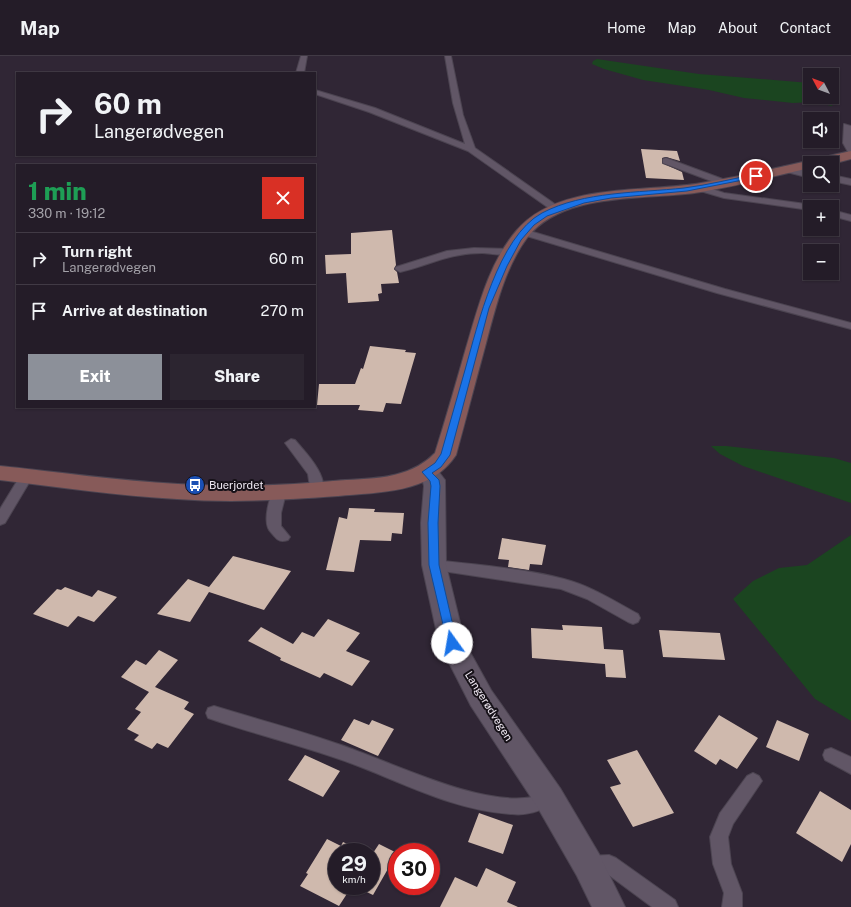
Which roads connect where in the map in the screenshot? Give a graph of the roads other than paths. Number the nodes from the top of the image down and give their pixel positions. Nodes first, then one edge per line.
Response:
1 (304, 56) edge
2 (448, 56) edge
3 (300, 72) edge
4 (316, 92) edge
5 (847, 126) dead end
6 (471, 149) junction
7 (851, 150) edge
8 (851, 155) edge
9 (839, 158) edge
10 (666, 161) dead end
11 (803, 165) edge
12 (786, 169) junction
13 (803, 173) edge
14 (839, 179) edge
15 (851, 182) edge
16 (725, 183) junction
17 (700, 188) junction
18 (803, 206) edge
19 (556, 209) junction
20 (839, 215) edge
21 (851, 218) edge
22 (524, 232) junction
23 (510, 252) junction
24 (400, 269) dead end
25 (851, 326) edge
26 (292, 442) dead end
27 (427, 472) junction
28 (0, 473) edge
29 (27, 476) junction
30 (316, 490) junction
31 (279, 493) junction
32 (0, 520) edge
33 (283, 536) dead end
34 (434, 565) junction
35 (633, 618) dead end
36 (214, 713) dead end
37 (832, 756) dead end
38 (851, 766) edge
39 (753, 781) dead end
40 (549, 798) junction
41 (588, 865) junction
42 (609, 907) edge
43 (668, 907) edge
44 (732, 907) edge

1 - 3 lane
2 - 6 lane
4 - 6 lane
5 - 7 lane
6 - 19 lane
8 - 9 main road
10 - 16 lane
11 - 12 main road
12 - 13 lane
12 - 16 main road
14 - 15 lane
16 - 17 main road
17 - 18 lane
17 - 19 main road
19 - 22 main road
20 - 21 lane
22 - 23 main road
22 - 25 lane
23 - 24 lane
23 - 27 main road
26 - 30 lane
27 - 30 main road
27 - 34 street, Langerødvegen
28 - 29 main road
29 - 31 main road
29 - 32 lane
30 - 31 main road
31 - 33 lane
34 - 35 lane
34 - 40 street, Langerødvegen
36 - 40 lane
37 - 38 lane
39 - 44 lane
40 - 41 street, Langerødvegen
41 - 42 street, Langerødvegen
41 - 43 lane

